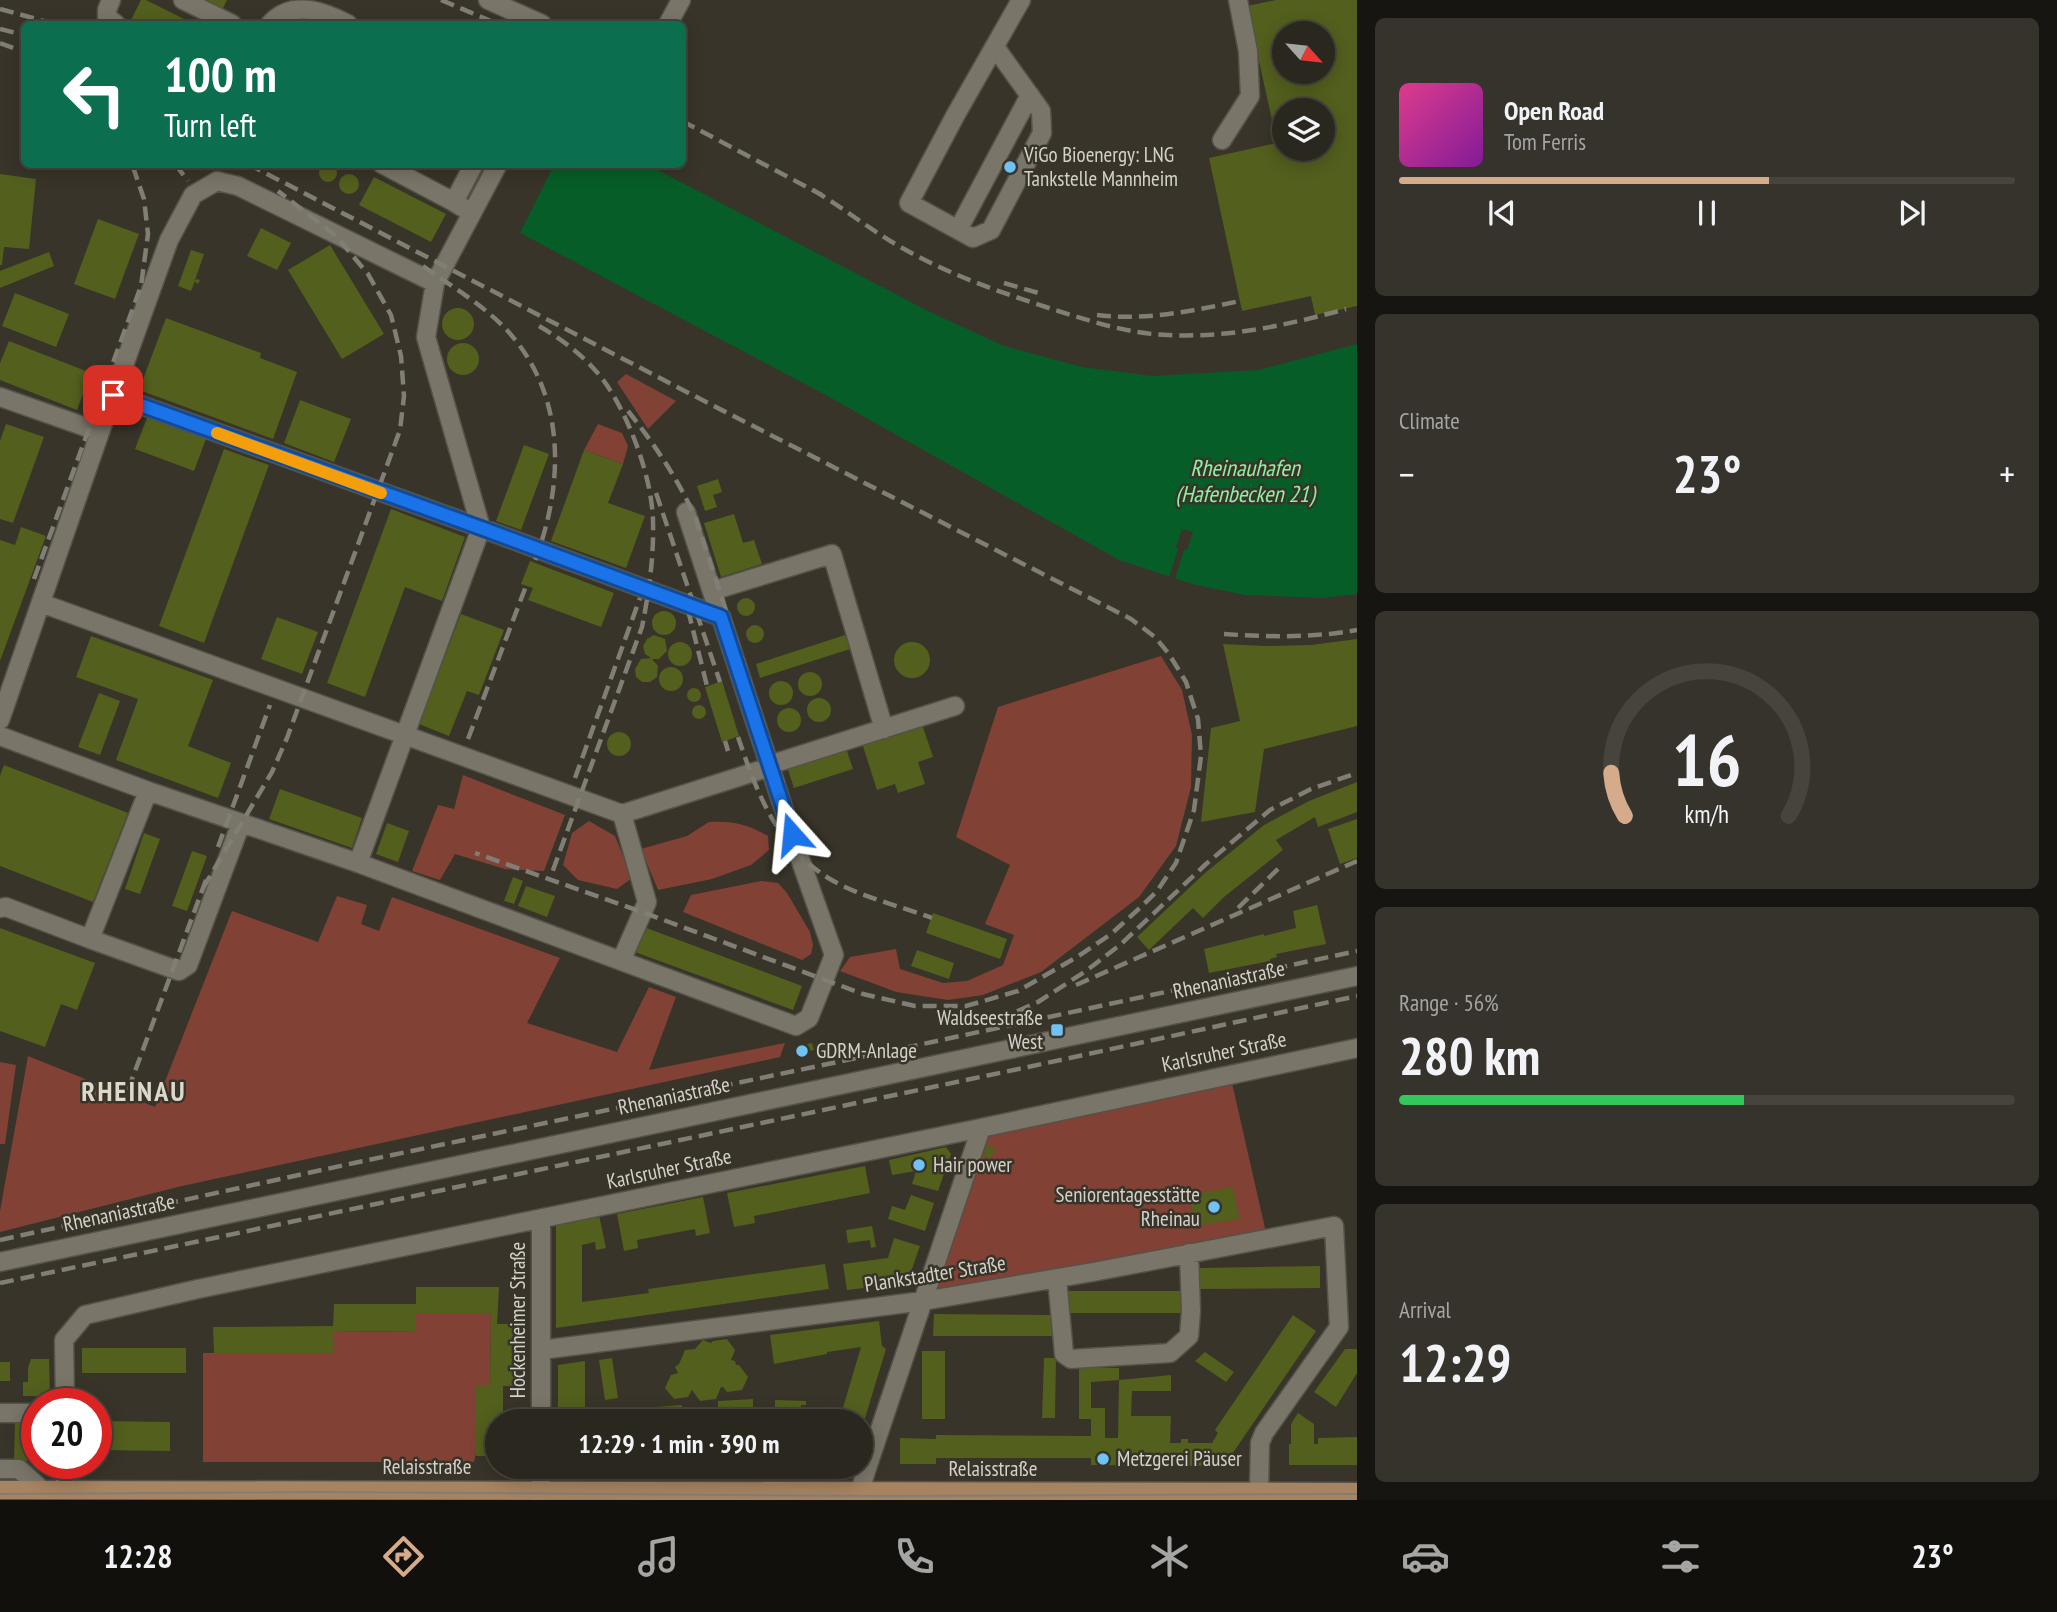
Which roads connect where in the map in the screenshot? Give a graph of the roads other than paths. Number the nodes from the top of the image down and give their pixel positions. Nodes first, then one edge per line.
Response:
1 (111, 0) edge
2 (183, 0) edge
3 (488, 0) edge
4 (681, 0) edge
5 (1021, 0) edge
6 (1238, 0) edge
7 (112, 21) edge
8 (226, 21) edge
9 (273, 21) edge
10 (342, 21) edge
11 (535, 21) edge
12 (670, 21) edge
13 (995, 47) junction
14 (1030, 95) junction
15 (1222, 141) dead end
16 (390, 168) edge
17 (472, 168) edge
18 (496, 168) edge
19 (454, 202) junction
20 (472, 212) junction
21 (958, 230) junction
22 (435, 283) junction
23 (113, 395) junction
24 (0, 397) edge
25 (100, 432) junction
26 (686, 512) dead end
27 (481, 528) junction
28 (712, 592) junction
29 (41, 603) junction
30 (721, 617) junction
31 (955, 706) dead end
32 (0, 720) edge
33 (884, 729) junction
34 (404, 735) junction
35 (0, 736) edge
36 (770, 766) junction
37 (148, 791) junction
38 (622, 814) junction
39 (241, 823) junction
40 (358, 863) junction
41 (2, 906) edge
42 (90, 939) junction
43 (621, 961) junction
44 (1357, 976) edge
45 (1357, 1048) edge
46 (981, 1128) junction
47 (541, 1219) junction
48 (1189, 1253) junction
49 (0, 1262) edge
50 (1057, 1278) junction
51 (923, 1300) junction
52 (1348, 1327) edge
53 (541, 1350) junction
54 (65, 1388) edge
55 (541, 1409) edge
56 (0, 1413) edge
57 (21, 1413) edge
58 (0, 1469) edge
59 (65, 1479) edge
60 (65, 1489) junction
61 (0, 1490) edge
62 (1259, 1492) junction
63 (1357, 1492) edge
64 (31, 1493) edge
65 (145, 1495) edge
66 (340, 1495) edge
67 (540, 1495) edge
68 (860, 1495) edge
69 (1225, 1496) edge

1 - 7 street
2 - 8 street
3 - 11 street
4 - 12 street
5 - 13 street
6 - 15 street
9 - 10 street
13 - 14 street
13 - 21 street
14 - 21 street
14 - 21 street
16 - 19 street
17 - 19 street
18 - 20 street
19 - 20 street
20 - 22 street
22 - 23 street
22 - 27 street
23 - 25 street
23 - 27 street
24 - 25 street
25 - 29 street
26 - 28 street
27 - 30 street
27 - 34 street
28 - 30 street
28 - 33 street
29 - 32 street
29 - 34 street
30 - 36 street
31 - 33 street
33 - 36 street
34 - 38 street
34 - 40 street
35 - 37 street
36 - 38 street
36 - 43 street
37 - 39 street
37 - 42 street
38 - 43 street
39 - 40 street
39 - 42 street
40 - 43 street
41 - 42 street
44 - 49 street, Rhenaniastraße
45 - 46 street, Karlsruher Straße
46 - 47 street, Karlsruher Straße
46 - 51 street
47 - 53 street, Hockenheimer Straße
47 - 54 street, Karlsruher Straße
48 - 50 street, Plankstadter Straße
48 - 50 street
48 - 52 street, Plankstadter Straße
50 - 51 street, Plankstadter Straße
51 - 53 street, Plankstadter Straße
51 - 68 street
52 - 62 street
53 - 55 street, Hockenheimer Straße
56 - 57 street
58 - 64 street
59 - 60 street
60 - 64 main road, Relaisstraße
60 - 65 main road, Relaisstraße
61 - 64 main road, Relaisstraße
62 - 63 main road, Relaisstraße
62 - 69 main road, Relaisstraße
65 - 66 main road, Relaisstraße
66 - 67 main road, Relaisstraße
67 - 68 main road, Relaisstraße
68 - 69 main road, Relaisstraße

